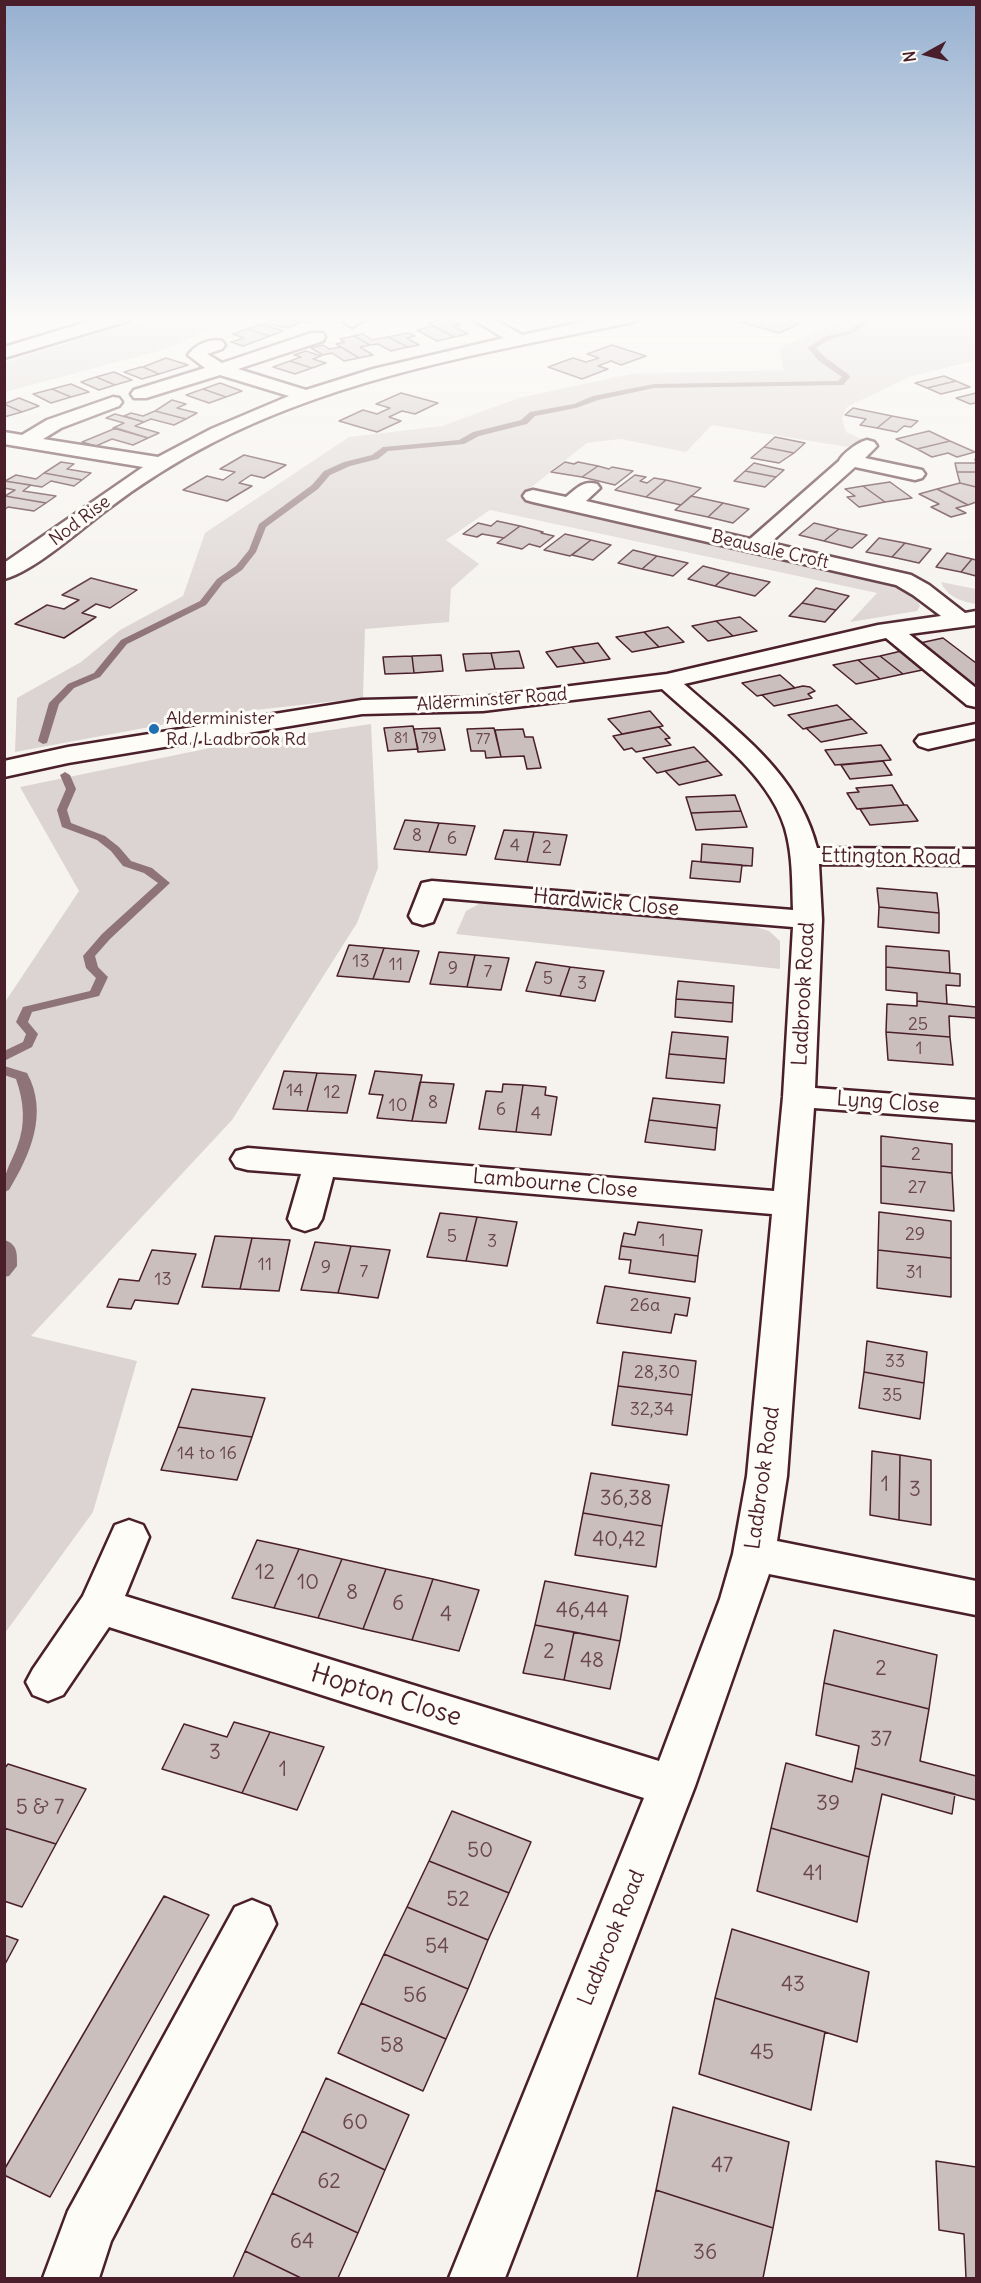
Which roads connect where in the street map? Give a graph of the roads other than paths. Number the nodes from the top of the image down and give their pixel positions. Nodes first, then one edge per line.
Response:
1 (55, 424) edge
2 (238, 424) edge
3 (4, 438) edge
4 (26, 441) junction
5 (867, 446) dead end
6 (848, 460) junction
7 (162, 464) junction
8 (915, 474) dead end
9 (590, 488) dead end
10 (533, 496) dead end
11 (570, 504) junction
12 (753, 547) junction
13 (4, 573) edge
14 (968, 619) edge
15 (890, 630) junction
16 (668, 681) junction
17 (976, 700) edge
18 (976, 732) edge
19 (947, 757) dead end
20 (4, 769) edge
21 (805, 856) junction
22 (976, 857) edge
23 (423, 916) dead end
24 (808, 920) junction
25 (799, 1097) junction
26 (976, 1110) edge
27 (248, 1159) dead end
28 (320, 1165) junction
29 (791, 1204) junction
30 (305, 1219) dead end
31 (129, 1537) dead end
32 (754, 1554) junction
33 (976, 1598) edge
34 (100, 1606) junction
35 (48, 1682) dead end
36 (672, 1786) junction
37 (252, 1924) dead end
38 (71, 2278) edge
39 (477, 2278) edge

1 - 4 main road
2 - 7 main road, Nod Rise
3 - 4 main road
4 - 7 main road
5 - 6 main road
6 - 8 main road
6 - 12 main road
7 - 13 main road, Nod Rise
9 - 11 main road
10 - 11 main road, Beausale Croft
11 - 12 main road, Beausale Croft
12 - 14 main road, Beausale Croft
14 - 15 main road, Alderminster Road
15 - 16 main road, Alderminster Road
15 - 17 main road
16 - 20 main road, Alderminster Road
16 - 21 main road, Ladbrook Road
18 - 19 main road
21 - 22 main road, Ettington Road
21 - 24 main road, Ladbrook Road
23 - 24 main road, Hardwick Close
24 - 25 main road, Ladbrook Road
25 - 26 main road, Lyng Close
25 - 29 main road, Ladbrook Road
27 - 28 main road, Lambourne Close
28 - 29 main road, Lambourne Close
28 - 30 main road
29 - 32 main road, Ladbrook Road
31 - 34 main road
32 - 33 main road
32 - 36 main road, Ladbrook Road
34 - 35 main road
34 - 36 main road, Hopton Close
36 - 39 main road, Ladbrook Road
37 - 38 main road

